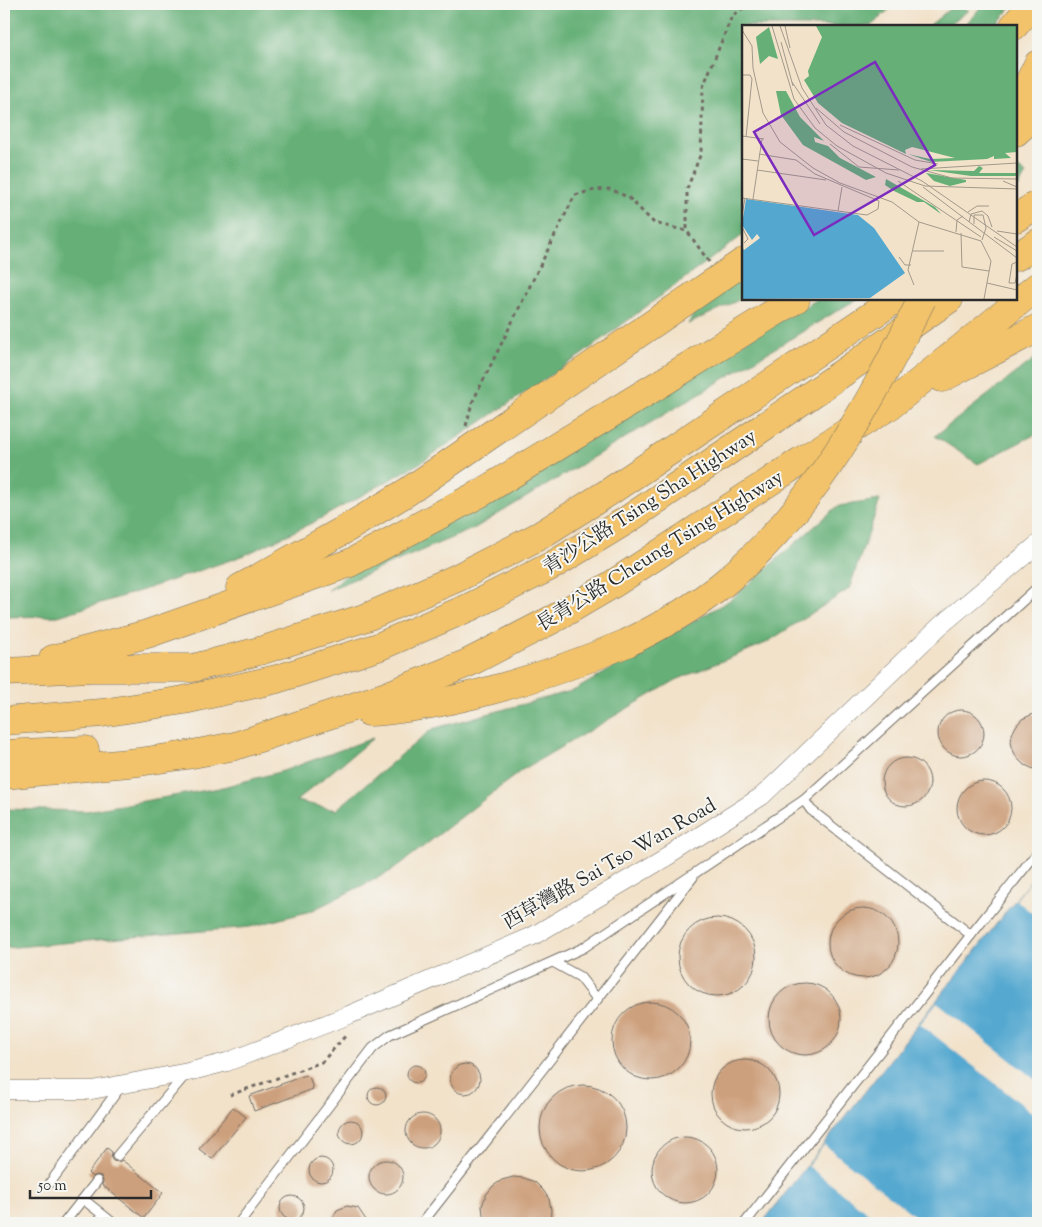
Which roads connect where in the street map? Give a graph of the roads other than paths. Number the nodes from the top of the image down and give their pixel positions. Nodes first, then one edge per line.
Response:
1 (1033, 4) edge
2 (1015, 25) edge
3 (1038, 64) edge
4 (1017, 107) edge
5 (1038, 112) edge
6 (1017, 131) edge
7 (1038, 204) edge
8 (1017, 217) edge
9 (1038, 243) edge
10 (1017, 255) edge
11 (742, 263) edge
12 (1038, 286) edge
13 (794, 300) edge
14 (895, 300) edge
15 (921, 300) edge
16 (948, 300) edge
17 (1038, 328) edge
18 (891, 405) junction
19 (1038, 544) edge
20 (1038, 587) edge
21 (173, 625) junction
22 (5, 672) edge
23 (339, 713) junction
24 (4, 721) edge
25 (4, 754) edge
26 (187, 755) junction
27 (4, 775) edge
28 (804, 800) junction
29 (1038, 851) edge
30 (700, 869) junction
31 (971, 935) junction
32 (553, 962) junction
33 (597, 999) junction
34 (188, 1072) junction
35 (121, 1085) junction
36 (4, 1090) edge
37 (117, 1156) dead end
38 (97, 1181) dead end
39 (50, 1183) dead end
40 (83, 1199) junction
41 (64, 1223) edge
42 (114, 1223) edge
43 (239, 1223) edge
44 (422, 1223) edge
45 (745, 1223) edge

1 - 2 highway
3 - 4 highway
5 - 6 highway
7 - 8 highway
9 - 10 highway
11 - 21 highway
12 - 18 highway, 長青公路 Cheung Tsing Highway
13 - 21 highway
14 - 22 highway, 青沙公路 Tsing Sha Highway
15 - 23 highway, bridge
16 - 24 highway, 青沙公路 Tsing Sha Highway
17 - 18 highway
18 - 23 highway, 長青公路 Cheung Tsing Highway, bridge
19 - 34 street, 西草灣路 Sai Tso Wan Road
20 - 28 lane
21 - 22 highway
23 - 26 highway, 長青公路 Cheung Tsing Highway
25 - 26 highway
26 - 27 highway, 長青公路 Cheung Tsing Highway
28 - 30 lane
28 - 31 lane
29 - 31 lane
30 - 32 lane
30 - 33 lane
31 - 45 lane
32 - 33 lane
32 - 43 lane
33 - 44 lane
34 - 35 street, 西草灣路 Sai Tso Wan Road
34 - 37 lane
35 - 36 street, 西草灣路 Sai Tso Wan Road
35 - 39 lane
38 - 40 lane
40 - 41 lane
40 - 42 lane

